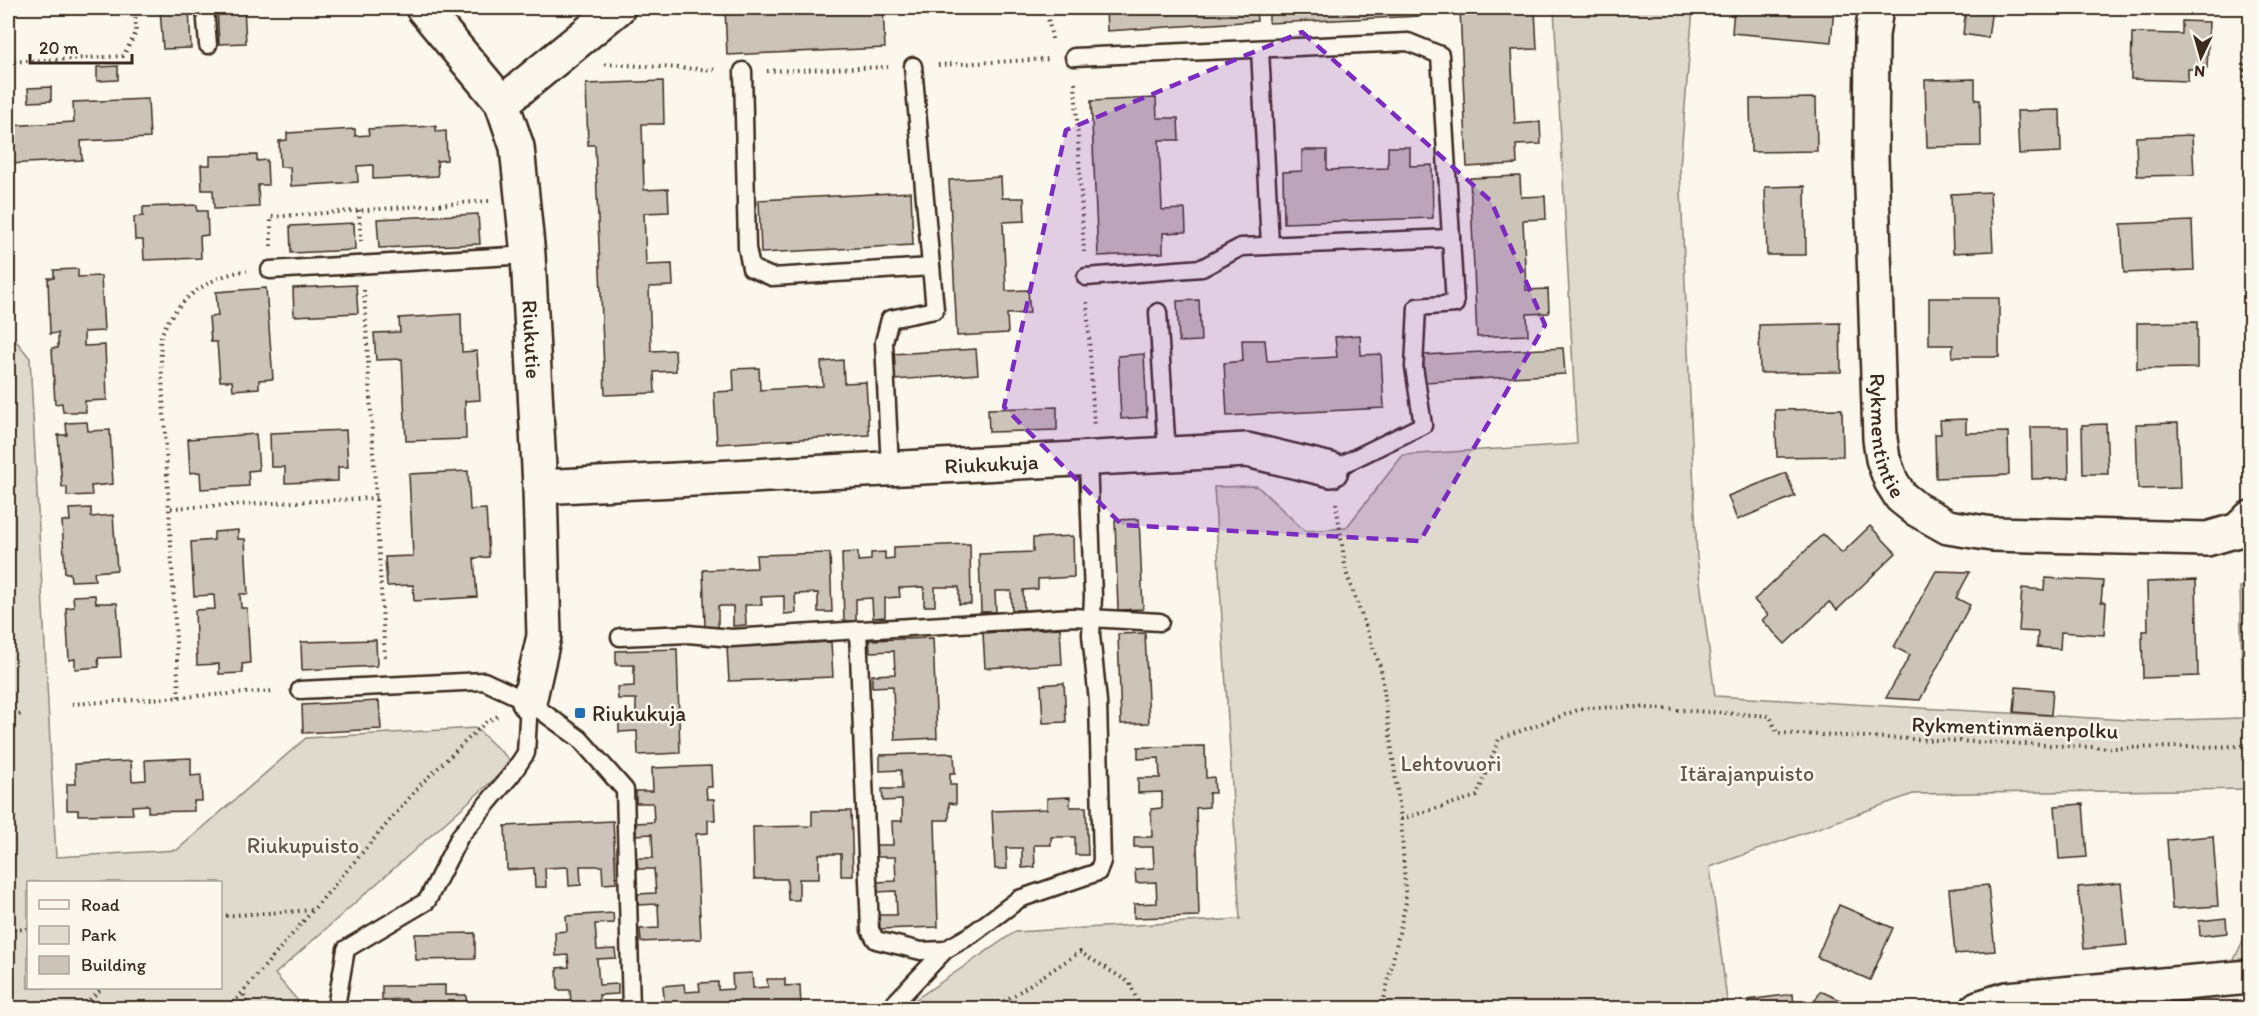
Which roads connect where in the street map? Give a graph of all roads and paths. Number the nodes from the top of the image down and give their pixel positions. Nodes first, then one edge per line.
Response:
1 (135, 8) edge
2 (205, 8) edge
3 (423, 8) edge
4 (618, 8) edge
5 (1046, 8) edge
6 (1876, 8) edge
7 (2250, 16) edge
8 (208, 45) dead end
9 (1054, 48) dead end
10 (1260, 49) junction
11 (1074, 57) dead end
12 (8, 62) edge
13 (913, 66) dead end
14 (2244, 70) junction
15 (2250, 70) edge
16 (743, 71) dead end
17 (502, 103) junction
18 (501, 200) dead end
19 (359, 210) junction
20 (1451, 238) junction
21 (1270, 245) junction
22 (528, 255) junction
23 (362, 264) junction
24 (931, 267) junction
25 (270, 270) junction
26 (1086, 277) dead end
27 (1158, 312) dead end
28 (2250, 382) edge
29 (1167, 454) junction
30 (1088, 459) junction
31 (891, 469) junction
32 (1331, 470) junction
33 (540, 487) junction
34 (376, 498) junction
35 (170, 508) junction
36 (2250, 518) edge
37 (1092, 620) junction
38 (1160, 622) dead end
39 (858, 630) junction
40 (620, 637) dead end
41 (386, 685) junction
42 (300, 690) joint
43 (179, 697) junction
44 (529, 702) junction
45 (72, 704) dead end
46 (23, 713) dead end
47 (8, 720) edge
48 (486, 722) dead end
49 (2250, 746) edge
50 (1401, 819) junction
51 (316, 910) junction
52 (222, 916) edge
53 (27, 929) edge
54 (8, 930) edge
55 (945, 950) junction
56 (2250, 977) edge
57 (100, 989) edge
58 (243, 995) junction
59 (81, 1008) edge
60 (229, 1008) edge
61 (248, 1008) edge
62 (339, 1008) edge
63 (631, 1008) edge
64 (890, 1008) edge
65 (994, 1008) edge
66 (1140, 1008) edge
67 (1382, 1008) edge
68 (1978, 1008) edge

1 - 12 path
2 - 8 lane
3 - 17 street, Riukutie
4 - 17 street
5 - 9 path
6 - 36 street, Rykmentintie
7 - 14 path
10 - 11 lane
10 - 20 lane
10 - 21 lane
13 - 24 lane
14 - 15 path
14 - 28 path
16 - 24 lane
17 - 22 street, Riukutie
18 - 19 path
19 - 23 path
19 - 25 path
20 - 21 lane
20 - 32 lane
21 - 26 lane
22 - 23 lane
22 - 33 street, Riukutie
23 - 25 lane
23 - 34 path
24 - 31 lane
25 - 35 path
27 - 29 lane
29 - 30 street, Riukukuja
29 - 32 street, Riukukuja
30 - 31 street, Riukukuja
30 - 37 lane
31 - 33 street, Riukukuja
32 - 50 path
33 - 44 street, Riukutie
34 - 35 path
34 - 41 path
35 - 43 path
37 - 38 lane
37 - 39 lane
37 - 55 lane
39 - 40 lane
39 - 55 lane
41 - 42 lane
41 - 44 lane
42 - 43 path
43 - 45 path
44 - 62 lane
44 - 63 lane
46 - 47 path
48 - 51 path
49 - 50 path, Rykmentinmäenpolku
50 - 67 path
51 - 52 path
51 - 58 path
53 - 54 path
55 - 64 lane
56 - 68 street
57 - 59 path
58 - 60 path
58 - 61 path
65 - 66 path

